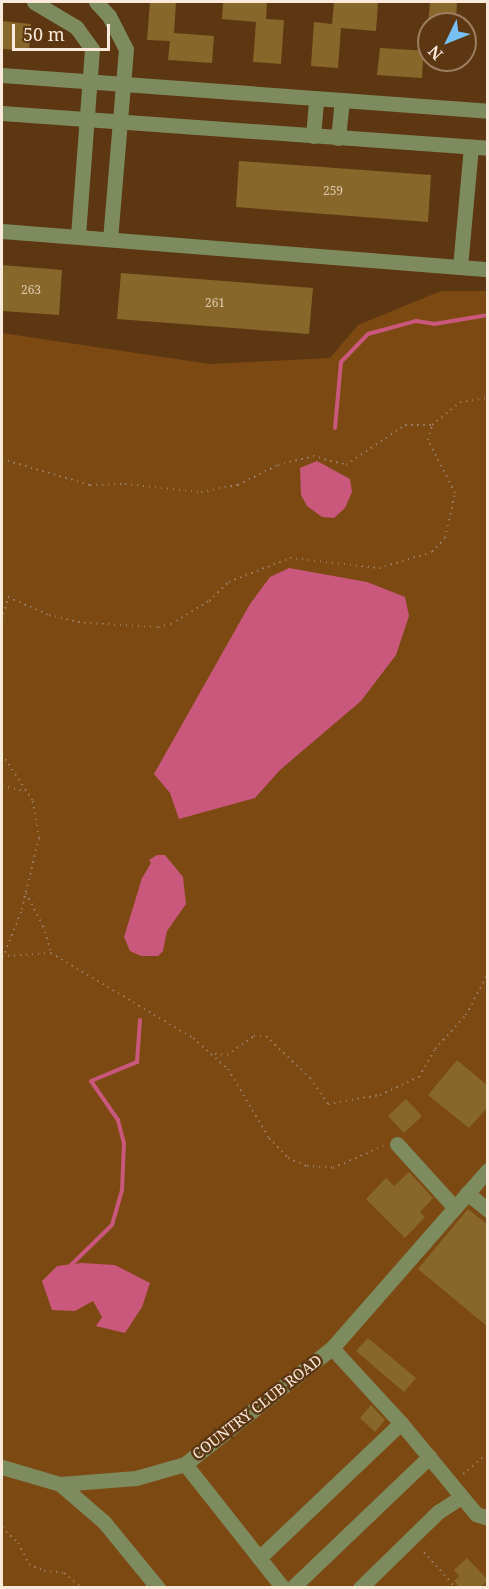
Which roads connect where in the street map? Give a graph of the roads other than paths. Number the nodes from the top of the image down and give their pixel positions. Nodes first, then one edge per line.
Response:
1 (34, 2) edge
2 (96, 2) edge
3 (2, 75) edge
4 (90, 82) junction
5 (124, 85) junction
6 (316, 98) junction
7 (342, 100) junction
8 (488, 111) edge
9 (2, 113) edge
10 (87, 119) junction
11 (121, 122) junction
12 (313, 136) junction
13 (338, 138) junction
14 (471, 147) junction
15 (488, 148) edge
16 (2, 231) edge
17 (78, 235) junction
18 (110, 238) junction
19 (460, 267) junction
20 (488, 269) edge
21 (398, 1144) road end
22 (488, 1170) edge
23 (467, 1193) junction
24 (454, 1208) junction
25 (488, 1210) edge
26 (332, 1348) junction
27 (401, 1423) junction
28 (429, 1457) junction
29 (185, 1464) junction
30 (2, 1467) edge
31 (60, 1484) junction
32 (461, 1497) junction
33 (488, 1518) edge
34 (260, 1558) junction
35 (158, 1587) edge
36 (283, 1587) edge
37 (292, 1587) edge
38 (360, 1587) edge

1 - 4 street
2 - 5 street
3 - 4 street
4 - 5 street
4 - 10 street
5 - 6 street
5 - 11 street
6 - 7 street
6 - 12 street
7 - 8 street
7 - 13 street
9 - 10 street
10 - 11 street
10 - 17 street
11 - 12 street
11 - 18 street
12 - 13 street
13 - 14 street
14 - 15 street
14 - 19 street
16 - 17 street
17 - 18 street
18 - 19 street
19 - 20 street
21 - 24 street
22 - 23 street
23 - 24 street
23 - 25 street
24 - 26 street
26 - 27 street, COUNTRY CLUB ROAD
26 - 29 street, COUNTRY CLUB ROAD
27 - 28 street, COUNTRY CLUB ROAD
27 - 34 street
28 - 32 street, COUNTRY CLUB ROAD
28 - 37 street
29 - 31 street, COUNTRY CLUB ROAD
29 - 34 street
30 - 31 street, COUNTRY CLUB ROAD
31 - 35 street, COUNTRY CLUB ROAD
32 - 33 street, COUNTRY CLUB ROAD
32 - 38 street
34 - 36 street

